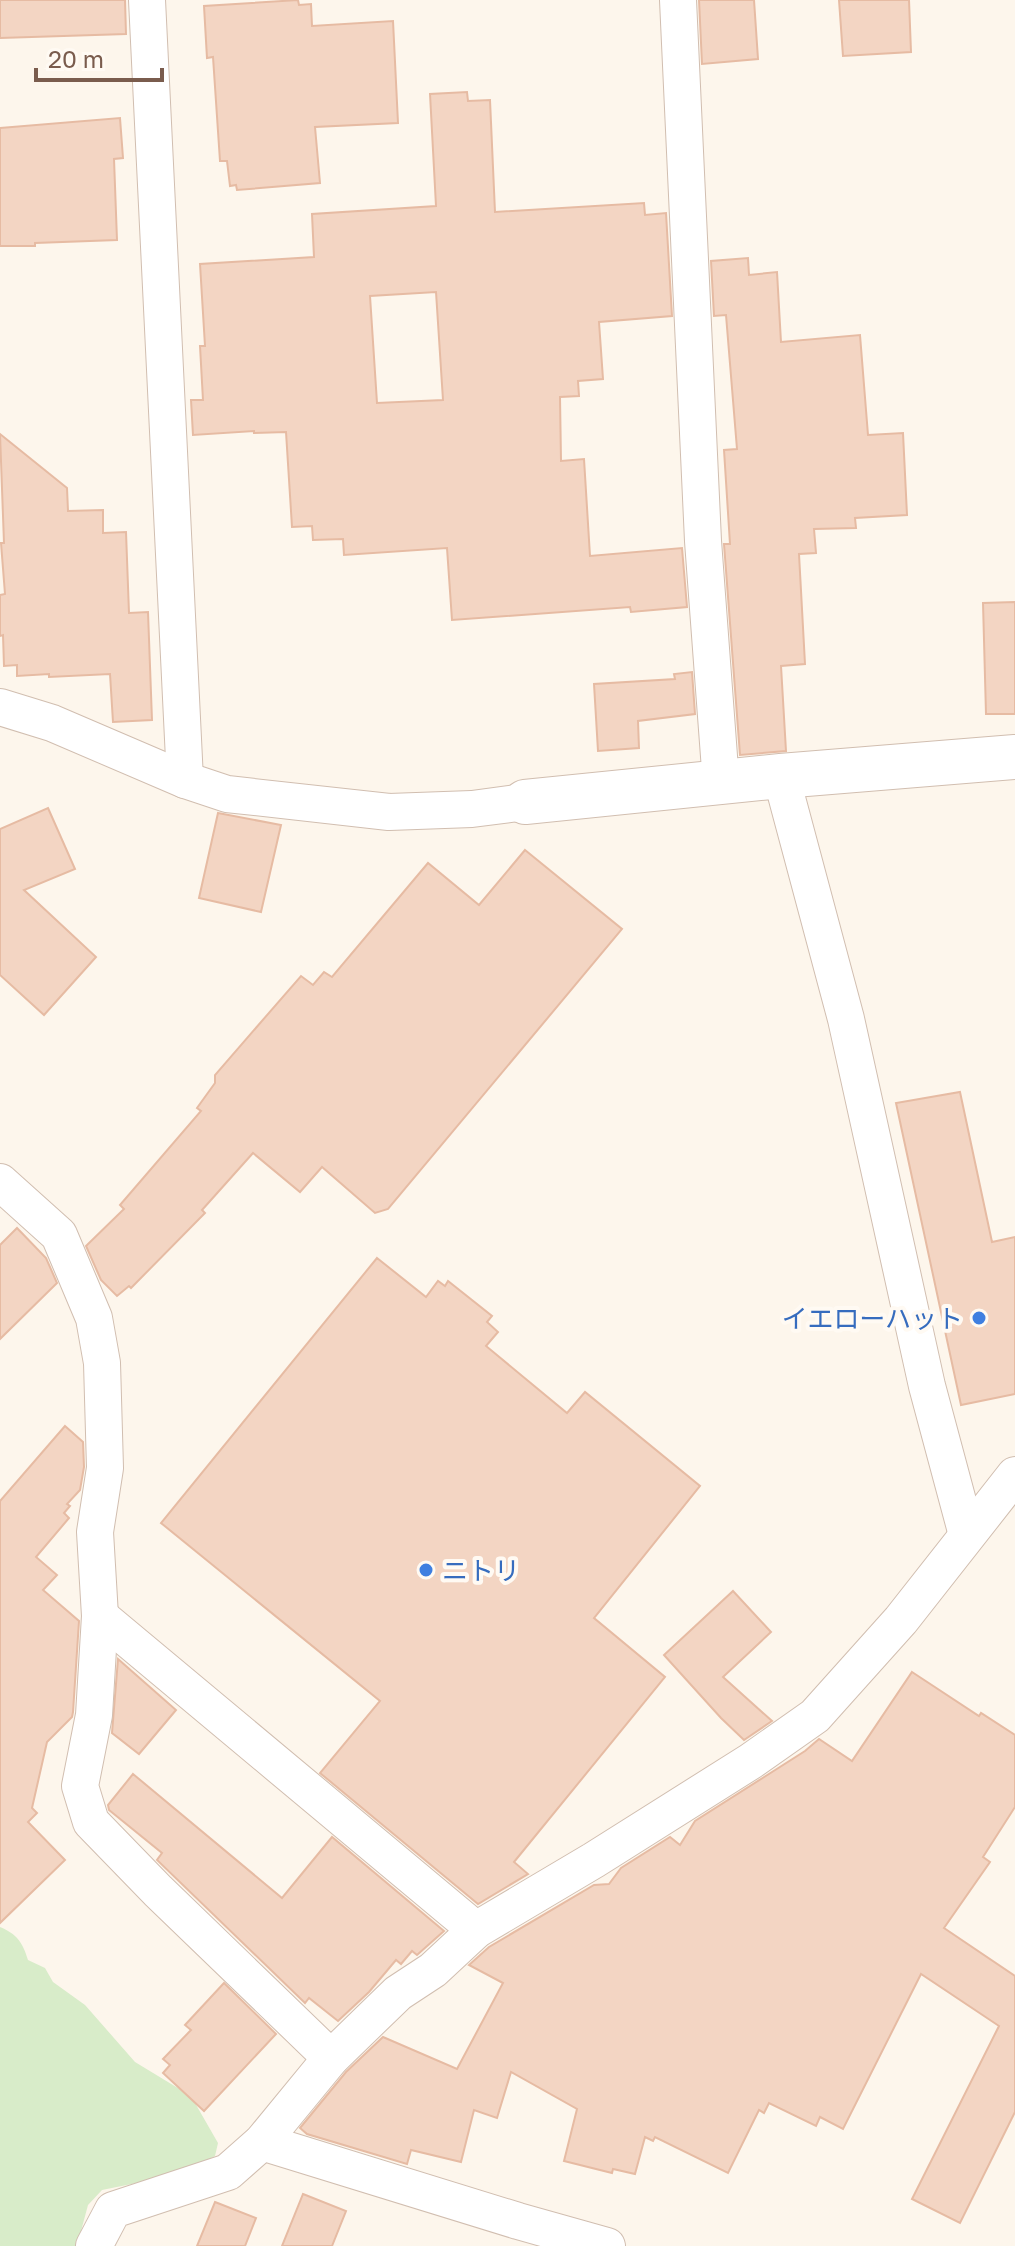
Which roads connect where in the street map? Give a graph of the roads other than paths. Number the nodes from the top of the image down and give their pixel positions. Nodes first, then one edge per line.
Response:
1 (147, 0) edge
2 (678, 0) edge
3 (0, 707) edge
4 (1015, 757) edge
5 (781, 776) junction
6 (185, 780) junction
7 (721, 783) junction
8 (525, 802) joint
9 (0, 1182) edge
10 (1015, 1475) edge
11 (967, 1535) junction
12 (100, 1616) junction
13 (476, 1930) junction
14 (331, 2058) junction
15 (262, 2142) junction
16 (514, 2234) edge
17 (94, 2246) edge
18 (607, 2246) edge

1 - 6 street
2 - 7 street
3 - 6 street
4 - 5 street
5 - 7 street
5 - 11 street
6 - 8 street
7 - 8 street
9 - 12 street
10 - 11 street
11 - 13 street
12 - 13 street
12 - 14 street
13 - 14 street
14 - 15 street
15 - 16 street
15 - 17 street
16 - 18 street

